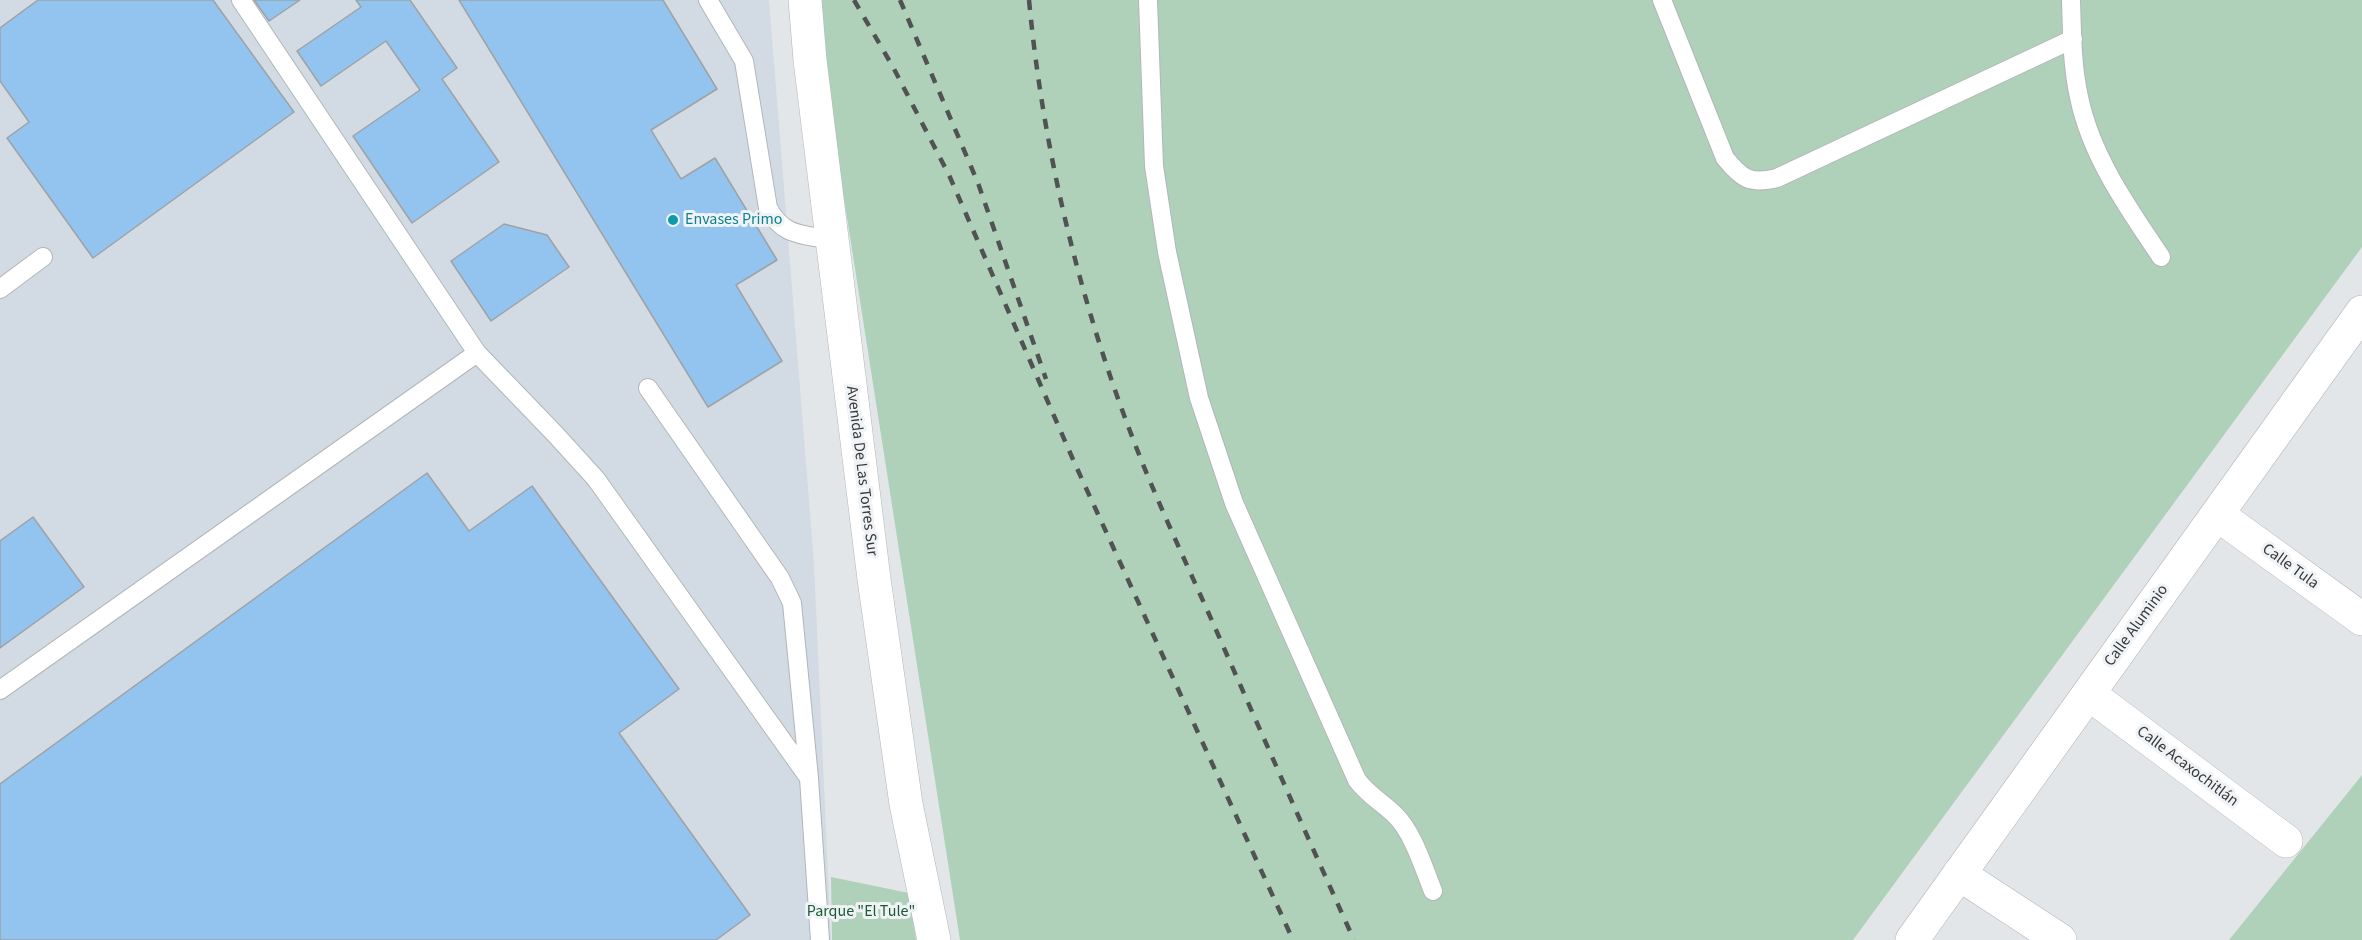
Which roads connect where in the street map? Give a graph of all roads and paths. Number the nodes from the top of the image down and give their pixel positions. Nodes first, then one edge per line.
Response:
1 (241, 0) edge
2 (708, 0) edge
3 (805, 0) edge
4 (1149, 0) edge
5 (1662, 0) edge
6 (2071, 0) edge
7 (2073, 39) junction
8 (832, 240) junction
9 (43, 257) dead end
10 (2161, 257) dead end
11 (0, 289) edge
12 (2362, 312) edge
13 (477, 353) junction
14 (648, 388) dead end
15 (2218, 515) junction
16 (2362, 619) edge
17 (0, 690) edge
18 (2089, 694) junction
19 (809, 778) junction
20 (2286, 841) dead end
21 (1959, 874) junction
22 (1433, 891) dead end
23 (820, 940) edge
24 (934, 940) edge
25 (1912, 940) edge
26 (2060, 940) edge

1 - 13 lane
2 - 8 lane
3 - 8 street, Avenida De Las Torres Sur
4 - 22 lane
5 - 7 lane
6 - 7 lane
7 - 10 lane
8 - 24 street, Avenida De Las Torres Sur
9 - 11 lane
12 - 15 street, Calle Aluminio
13 - 17 lane
13 - 19 lane
14 - 19 lane
15 - 16 street, Calle Tula
15 - 18 street, Calle Aluminio
18 - 20 street, Calle Acaxochitlán
18 - 21 street, Calle Aluminio
19 - 23 lane
21 - 25 street, Calle Aluminio
21 - 26 street

